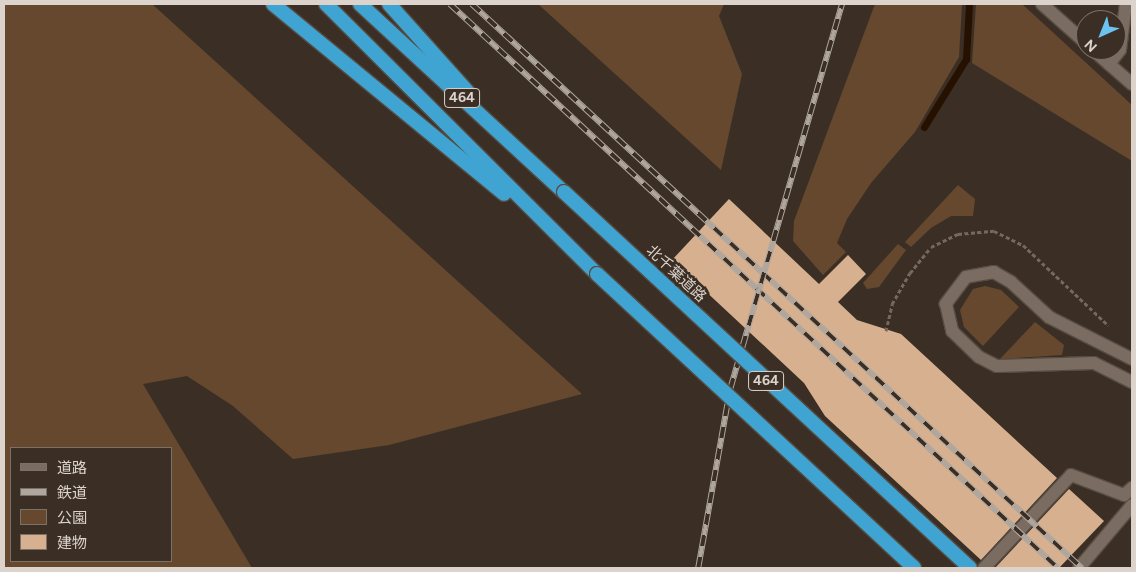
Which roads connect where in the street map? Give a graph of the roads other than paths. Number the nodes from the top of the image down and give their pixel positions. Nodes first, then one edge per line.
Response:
1 (273, 4) edge
2 (326, 4) edge
3 (360, 4) edge
4 (389, 4) edge
5 (1042, 4) edge
6 (1126, 4) edge
7 (1076, 34) edge
8 (1104, 60) edge
9 (1109, 64) junction
10 (1132, 84) edge
11 (523, 153) junction
12 (557, 237) junction
13 (1132, 359) edge
14 (1132, 382) edge
15 (1132, 488) edge
16 (1132, 505) edge
17 (914, 568) edge
18 (970, 568) edge
19 (984, 568) edge
20 (1078, 568) edge

1 - 12 highway
2 - 12 highway, 464
3 - 11 highway, 北千葉道路 / 464
4 - 11 highway
5 - 7 street
6 - 9 street
8 - 9 street
9 - 10 street
11 - 18 highway, 北千葉道路 / 464, bridge
12 - 17 highway, 464, bridge
13 - 14 street
15 - 19 street
16 - 20 street

